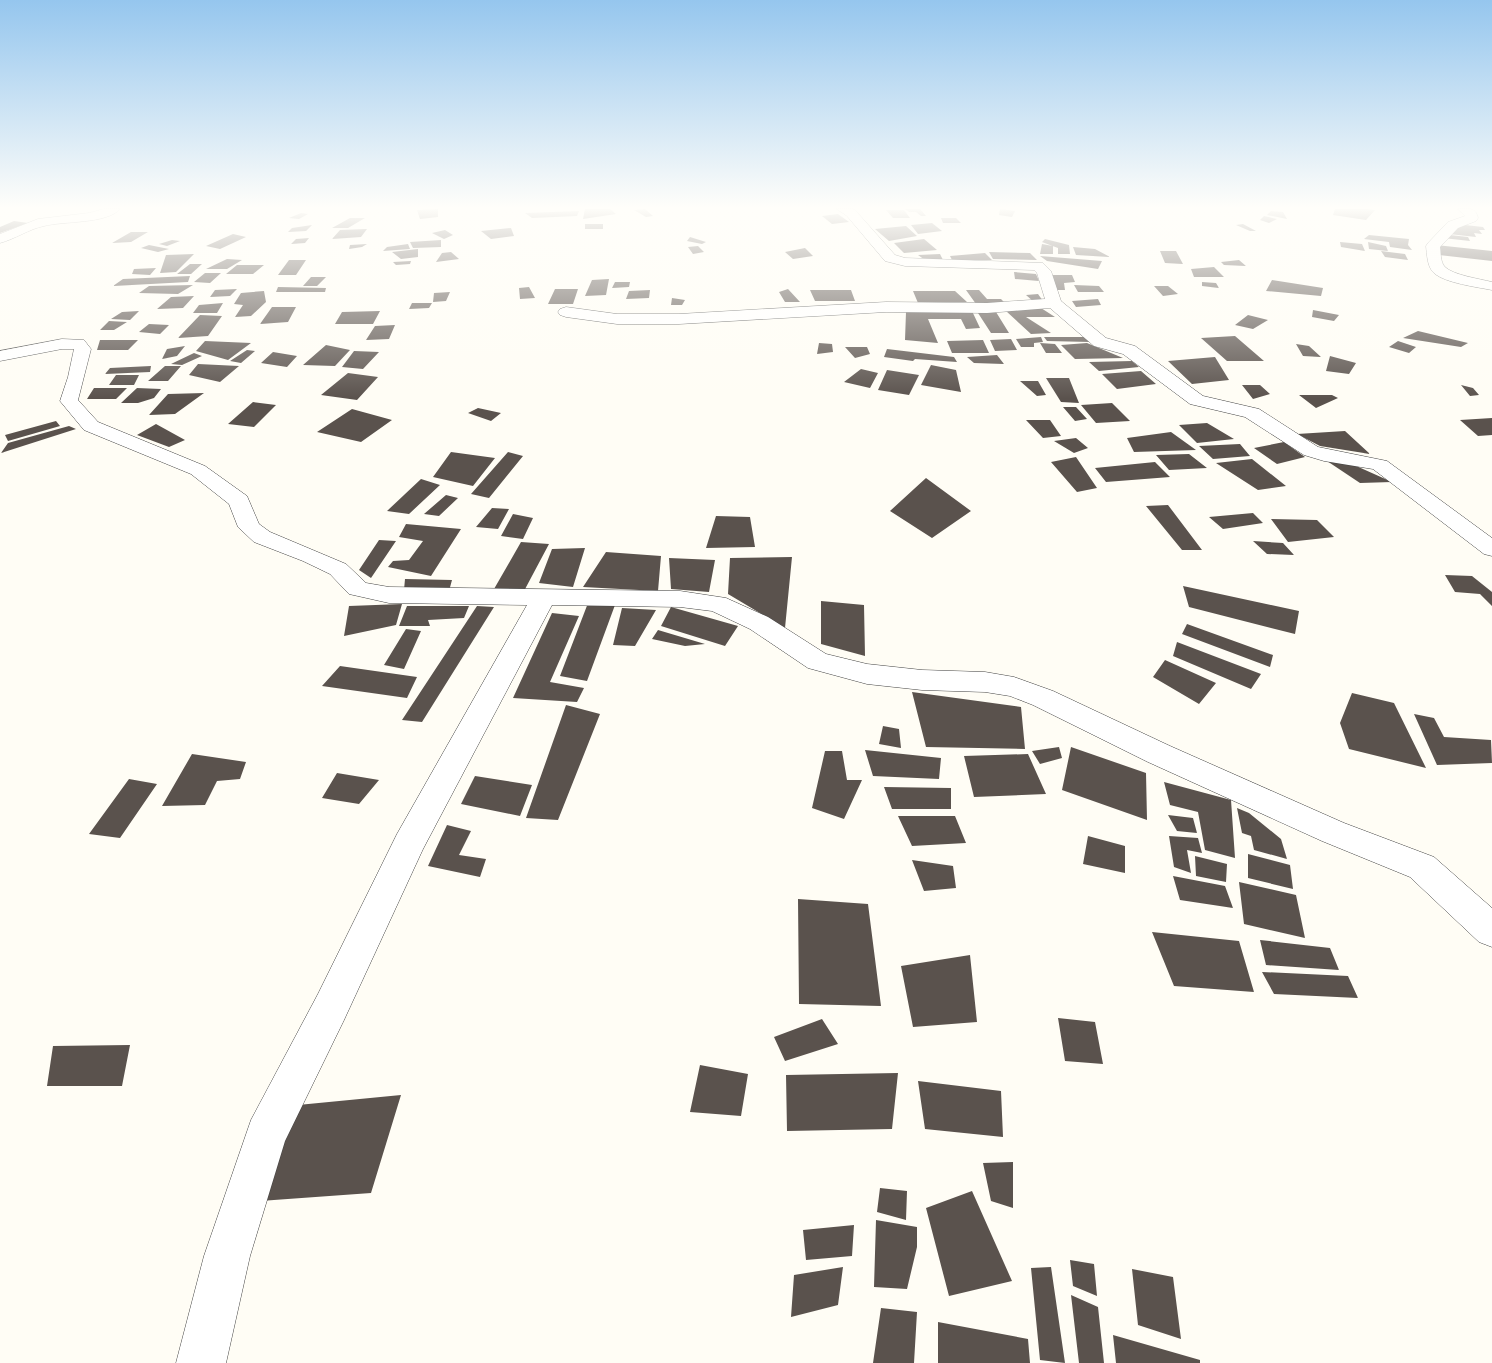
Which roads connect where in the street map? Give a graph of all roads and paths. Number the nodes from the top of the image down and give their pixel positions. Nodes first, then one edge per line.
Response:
1 (1045, 273) edge
2 (1445, 273) edge
3 (1492, 286) edge
4 (1054, 303) junction
5 (566, 312) dead end
6 (0, 356) edge
7 (1492, 549) edge
8 (544, 597) junction
9 (1492, 931) edge
10 (201, 1363) edge

1 - 4 street
2 - 3 street
4 - 5 street
4 - 7 street
6 - 8 street
8 - 9 street
8 - 10 street

